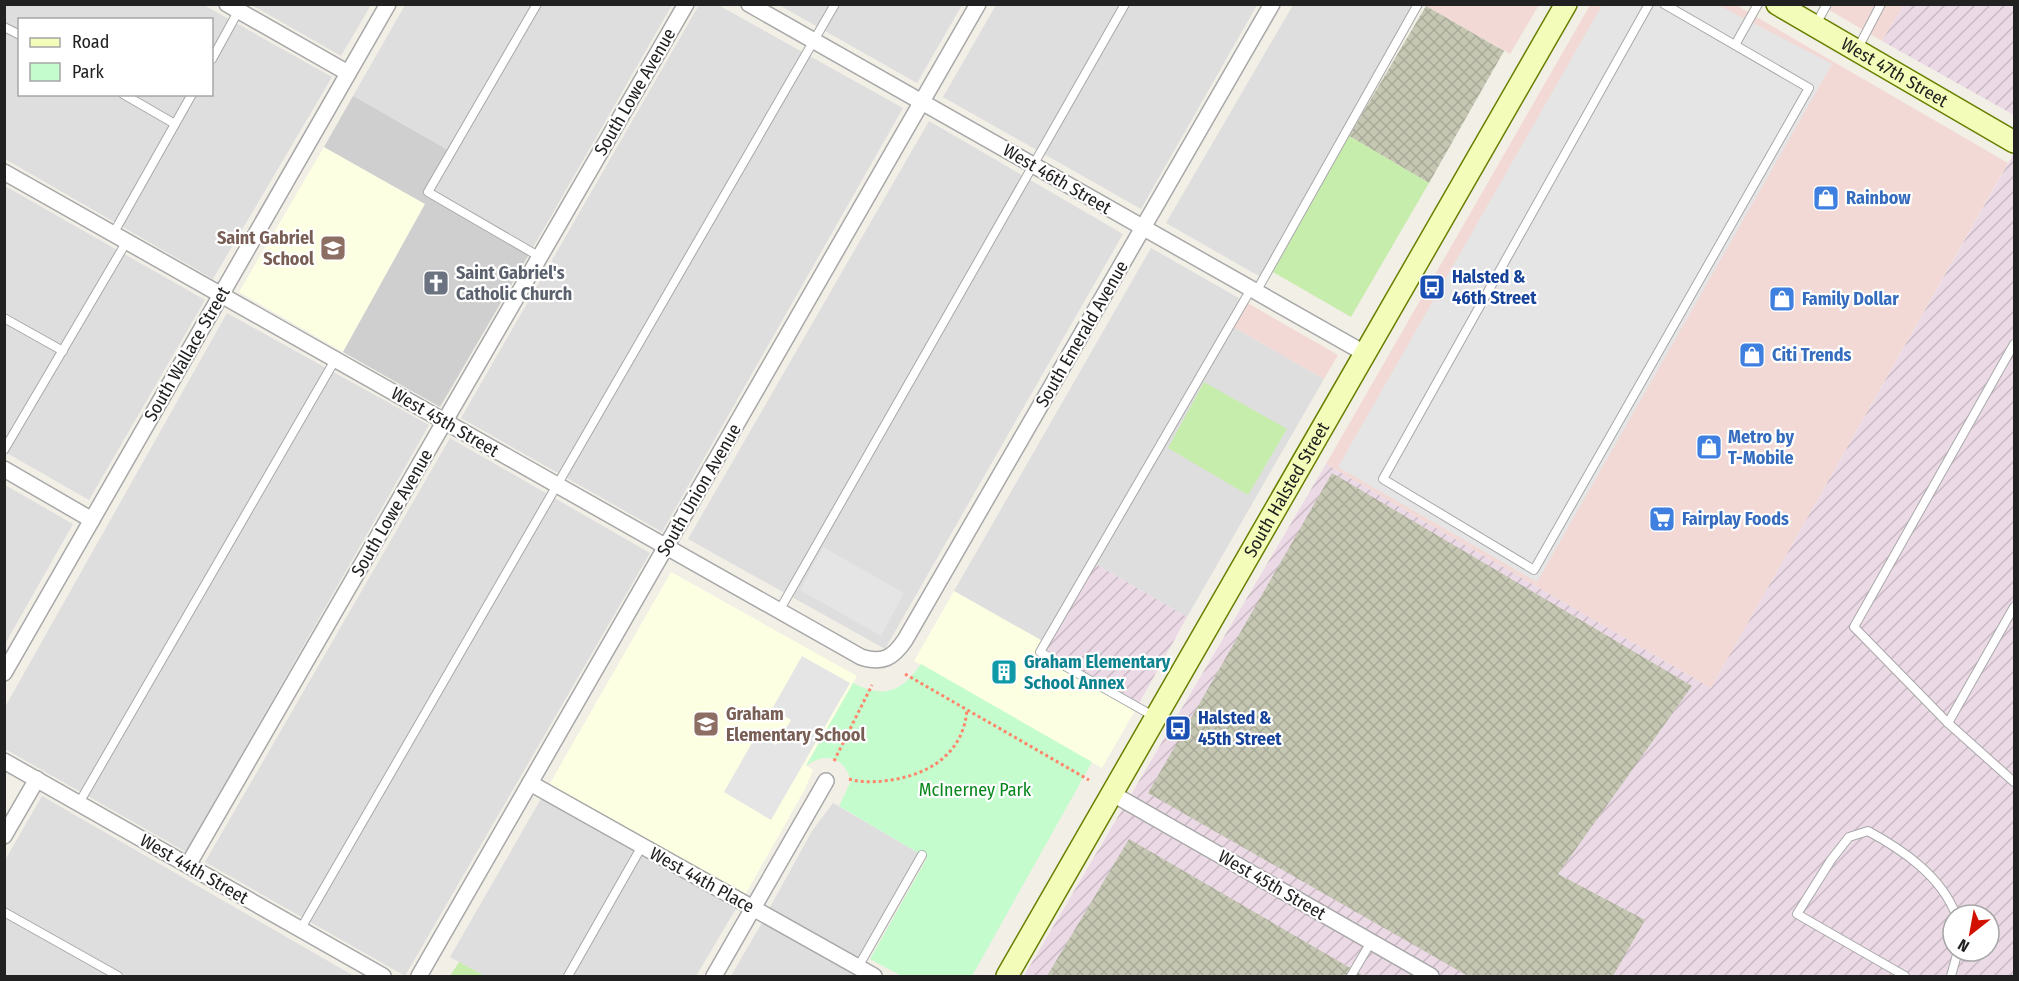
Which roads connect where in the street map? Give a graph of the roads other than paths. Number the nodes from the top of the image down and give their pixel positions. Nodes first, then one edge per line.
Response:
1 (388, 4) edge
2 (537, 4) edge
3 (686, 4) edge
4 (749, 4) edge
5 (836, 4) edge
6 (978, 4) edge
7 (1125, 4) edge
8 (1272, 4) edge
9 (1418, 4) edge
10 (1566, 4) edge
11 (1649, 4) edge
12 (1664, 4) edge
13 (1758, 4) edge
14 (1777, 4) edge
15 (1827, 4) edge
16 (1881, 4) edge
17 (236, 7) edge
18 (4, 27) edge
19 (1815, 27) junction
20 (18, 34) edge
21 (814, 42) junction
22 (1735, 45) junction
23 (1857, 51) junction
24 (213, 57) edge
25 (348, 73) junction
26 (126, 96) edge
27 (191, 96) edge
28 (922, 102) junction
29 (175, 124) junction
30 (2014, 142) edge
31 (1033, 165) junction
32 (4, 172) edge
33 (1143, 228) junction
34 (113, 234) junction
35 (127, 242) junction
36 (540, 257) junction
37 (1253, 290) junction
38 (221, 295) junction
39 (4, 318) edge
40 (2014, 344) edge
41 (63, 351) junction
42 (1366, 354) junction
43 (335, 360) junction
44 (444, 422) junction
45 (4, 450) edge
46 (4, 469) edge
47 (557, 486) junction
48 (92, 520) junction
49 (666, 547) junction
50 (2014, 607) edge
51 (779, 611) junction
52 (887, 658) joint
53 (4, 673) edge
54 (1156, 718) junction
55 (1948, 723) junction
56 (4, 761) edge
57 (37, 779) junction
58 (826, 781) dead end
59 (2014, 782) edge
60 (530, 783) junction
61 (1113, 794) junction
62 (78, 803) junction
63 (4, 836) edge
64 (642, 846) junction
65 (922, 855) dead end
66 (188, 865) junction
67 (1951, 903) edge
68 (753, 909) junction
69 (4, 912) edge
70 (300, 930) junction
71 (1371, 942) junction
72 (865, 973) edge
73 (118, 976) edge
74 (383, 976) edge
75 (419, 976) edge
76 (567, 976) edge
77 (714, 976) edge
78 (1007, 976) edge
79 (1351, 976) edge
80 (1431, 976) edge
81 (1905, 976) edge

1 - 25 street, South Wallace Street
2 - 36 lane
3 - 36 street, South Lowe Avenue
4 - 21 street, West 46th Street
5 - 21 lane
6 - 28 street, South Union Avenue
7 - 31 lane
8 - 33 street, South Emerald Avenue
9 - 37 lane
10 - 42 main road, South Halsted Street
11 - 22 lane
12 - 22 lane
13 - 22 lane
14 - 19 main road, West 47th Street
15 - 19 lane
16 - 23 lane
17 - 24 lane
17 - 25 street
18 - 20 lane
19 - 23 main road, West 47th Street
21 - 28 street, West 46th Street
21 - 47 lane
23 - 30 main road, West 47th Street
25 - 38 street, South Wallace Street
26 - 29 lane
27 - 29 lane
28 - 31 street, West 46th Street
28 - 49 street, South Union Avenue
29 - 34 lane
31 - 33 street, West 46th Street
31 - 51 lane
32 - 34 street, West 45th Street
33 - 37 street, West 46th Street
33 - 52 street, South Emerald Avenue
34 - 35 street, West 45th Street
35 - 38 street, West 45th Street
35 - 41 lane
36 - 44 street, South Lowe Avenue
37 - 42 street, West 46th Street
37 - 54 lane
38 - 43 street, West 45th Street
38 - 48 street, South Wallace Street
39 - 41 lane
40 - 55 lane
41 - 45 lane
42 - 54 main road, South Halsted Street
43 - 44 street, West 45th Street
43 - 62 lane
44 - 47 street, West 45th Street
44 - 66 street, South Lowe Avenue
46 - 48 street
47 - 49 street, West 45th Street
47 - 70 lane
48 - 53 street, South Wallace Street
49 - 51 street, West 45th Street
49 - 60 street, South Union Avenue
50 - 55 lane
51 - 52 street, West 45th Street
54 - 61 main road, South Halsted Street
55 - 59 lane
56 - 57 street, West 44th Street
57 - 62 street, West 44th Street
57 - 63 street
58 - 68 street
60 - 64 street, West 44th Place
60 - 75 street, South Union Avenue
61 - 71 street, West 45th Street
61 - 78 main road, South Halsted Street
62 - 66 street, West 44th Street
64 - 68 street, West 44th Place
64 - 76 lane
65 - 72 lane
66 - 70 street, West 44th Street
67 - 81 lane
68 - 72 street, West 44th Place
68 - 77 street
69 - 73 lane
70 - 74 street, West 44th Street
71 - 79 lane
71 - 80 street, West 45th Street

